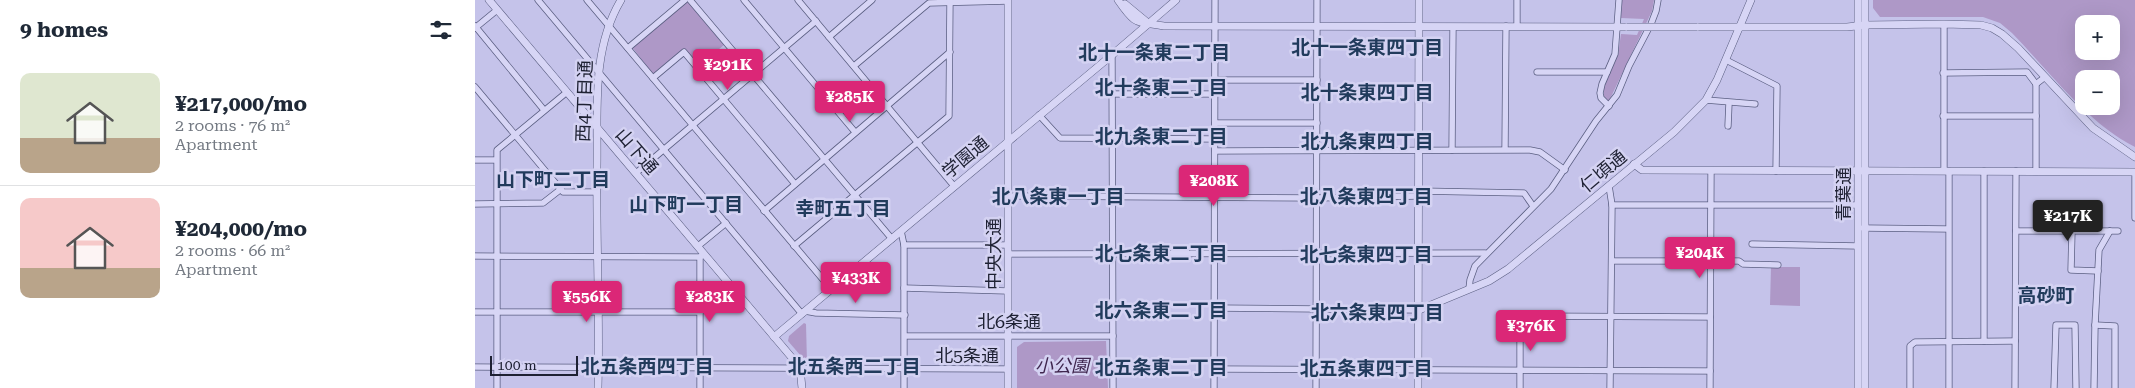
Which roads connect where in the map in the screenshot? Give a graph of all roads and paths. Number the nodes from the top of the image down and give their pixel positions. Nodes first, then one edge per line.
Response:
1 (489, 0) edge
2 (538, 0) edge
3 (587, 0) edge
4 (621, 0) edge
5 (685, 0) edge
6 (690, 0) edge
7 (744, 0) edge
8 (798, 0) edge
9 (872, 0) edge
10 (1008, 0) edge
11 (1119, 0) edge
12 (1175, 0) edge
13 (1215, 0) edge
14 (1317, 0) edge
15 (1419, 0) edge
16 (1517, 0) edge
17 (1619, 0) edge
18 (1657, 0) edge
19 (1751, 0) edge
20 (1858, 0) edge
21 (1865, 0) edge
22 (950, 1) edge
23 (927, 2) edge
24 (497, 10) junction
25 (816, 20) junction
26 (1148, 23) junction
27 (1944, 24) junction
28 (609, 25) junction
29 (1865, 25) junction
30 (1317, 26) junction
31 (1506, 26) junction
32 (1517, 26) junction
33 (1741, 26) junction
34 (1857, 26) junction
35 (475, 27) edge
36 (1215, 27) junction
37 (1419, 27) junction
38 (1453, 27) junction
39 (1617, 27) junction
40 (829, 37) junction
41 (628, 48) junction
42 (784, 48) junction
43 (950, 52) junction
44 (1112, 55) junction
45 (1726, 60) junction
46 (854, 66) junction
47 (1537, 72) dead end
48 (1607, 72) junction
49 (1943, 72) junction
50 (599, 73) junction
51 (753, 74) junction
52 (2045, 77) junction
53 (653, 78) junction
54 (1215, 80) junction
55 (1317, 80) junction
56 (2036, 84) junction
57 (475, 87) edge
58 (567, 92) junction
59 (1113, 94) junction
60 (1215, 94) junction
61 (723, 100) junction
62 (1707, 100) junction
63 (1729, 103) junction
64 (1755, 104) dead end
65 (887, 105) junction
66 (1609, 106) junction
67 (544, 110) junction
68 (1039, 115) junction
69 (1943, 116) junction
70 (2036, 116) junction
71 (1317, 122) junction
72 (1215, 124) junction
73 (692, 125) junction
74 (1728, 126) dead end
75 (596, 127) junction
76 (855, 132) junction
77 (515, 134) junction
78 (1113, 138) junction
79 (1008, 140) junction
80 (1215, 140) junction
81 (918, 142) junction
82 (665, 149) junction
83 (1505, 149) junction
84 (1452, 150) junction
85 (1215, 151) junction
86 (1318, 151) junction
87 (1419, 151) junction
88 (2135, 157) edge
89 (824, 159) junction
90 (475, 160) edge
91 (496, 160) junction
92 (1635, 164) junction
93 (1565, 170) junction
94 (1711, 171) junction
95 (1776, 171) junction
96 (1861, 171) junction
97 (1947, 171) junction
98 (1984, 171) junction
99 (2016, 171) junction
100 (2036, 171) junction
101 (2135, 172) edge
102 (637, 173) junction
103 (795, 184) junction
104 (954, 186) junction
105 (1609, 186) junction
106 (561, 189) junction
107 (597, 192) junction
108 (1419, 194) junction
109 (855, 196) junction
110 (1008, 196) junction
111 (1113, 197) junction
112 (1215, 197) junction
113 (1317, 198) junction
114 (475, 204) edge
115 (496, 204) junction
116 (1711, 204) junction
117 (1612, 205) junction
118 (1858, 205) junction
119 (1533, 206) junction
120 (764, 210) junction
121 (2135, 218) edge
122 (726, 223) junction
123 (1862, 228) junction
124 (1949, 229) junction
125 (2118, 230) dead end
126 (901, 231) junction
127 (2016, 231) junction
128 (2109, 231) junction
129 (2072, 232) junction
130 (892, 239) junction
131 (1752, 244) dead end
132 (905, 245) junction
133 (1008, 245) junction
134 (698, 246) junction
135 (794, 246) junction
136 (1858, 246) junction
137 (1485, 253) junction
138 (1008, 254) junction
139 (1113, 254) junction
140 (1214, 254) junction
141 (1316, 254) junction
142 (1419, 254) junction
143 (702, 255) junction
144 (475, 256) edge
145 (496, 256) junction
146 (598, 258) junction
147 (1612, 261) junction
148 (1711, 261) junction
149 (1778, 265) dead end
150 (2098, 271) junction
151 (904, 288) junction
152 (831, 289) junction
153 (1469, 289) junction
154 (1008, 291) junction
155 (1214, 308) junction
156 (1419, 310) junction
157 (1316, 311) junction
158 (475, 312) edge
159 (496, 312) junction
160 (599, 312) junction
161 (700, 312) junction
162 (803, 312) junction
163 (905, 315) junction
164 (1611, 316) junction
165 (1710, 317) junction
166 (2095, 325) junction
167 (774, 336) junction
168 (905, 336) junction
169 (1007, 336) junction
170 (1113, 336) junction
171 (1984, 341) junction
172 (2015, 341) junction
173 (1949, 342) junction
174 (475, 367) edge
175 (497, 367) junction
176 (598, 368) junction
177 (700, 368) junction
178 (800, 368) junction
179 (1009, 369) junction
180 (1214, 369) junction
181 (1316, 369) junction
182 (1419, 369) junction
183 (1520, 369) junction
184 (1610, 369) junction
185 (905, 370) junction
186 (1710, 371) junction
187 (497, 388) edge
188 (598, 388) edge
189 (700, 388) edge
190 (802, 388) edge
191 (905, 388) edge
192 (1008, 388) edge
193 (1113, 388) edge
194 (1214, 388) edge
195 (1316, 388) edge
196 (1418, 388) edge
197 (1520, 388) edge
198 (1610, 388) edge
199 (1710, 388) edge
200 (1858, 388) edge
201 (1865, 388) edge
202 (1910, 388) edge
203 (1949, 388) edge
204 (2015, 388) edge
205 (2055, 388) edge
206 (2075, 388) edge
207 (2094, 388) edge
208 (2115, 388) edge

1 - 24 street, 山下通
2 - 50 street
3 - 28 street
4 - 28 street, 西4丁目通
5 - 41 street
6 - 51 street
7 - 42 street
8 - 25 street
9 - 40 street
10 - 22 street
10 - 79 street, 中央大通
11 - 26 street
12 - 26 street, 学園通
13 - 36 street
14 - 30 street
15 - 37 street
16 - 32 street
17 - 39 street
18 - 66 street
19 - 33 street, 仁頃通
20 - 34 street, 青葉通
21 - 29 street, 青葉通
22 - 23 street
22 - 43 street
23 - 46 street
24 - 35 street
24 - 58 street, 山下通
25 - 40 street
25 - 42 street
26 - 36 street
26 - 44 street, 学園通
27 - 29 street
27 - 49 street
27 - 52 street
28 - 41 street
28 - 50 street, 西4丁目通
29 - 34 street
29 - 96 street, 青葉通
30 - 36 street
30 - 37 street
30 - 55 street
31 - 32 street
31 - 38 street
31 - 83 street
32 - 39 street
33 - 34 street
33 - 39 street, bridge
33 - 45 street, 仁頃通
34 - 96 street, 青葉通
35 - 67 street
36 - 54 street
37 - 38 street
37 - 87 street
38 - 84 street
39 - 48 street
40 - 46 street
41 - 53 street
42 - 51 street
42 - 76 street
43 - 65 street
43 - 81 street
44 - 59 street
44 - 68 street, 学園通
45 - 62 street, 仁頃通
45 - 95 street
46 - 65 street
47 - 48 street
48 - 66 street
49 - 56 street
49 - 69 street
50 - 75 street, 西4丁目通
50 - 82 street
51 - 61 street
51 - 89 street
52 - 56 street
52 - 88 street
53 - 61 street
53 - 73 street
54 - 55 street
54 - 60 street
55 - 71 street
56 - 70 street
57 - 77 street
58 - 67 street
58 - 75 street, 山下通
59 - 60 street
59 - 78 street
60 - 72 street
61 - 73 street
61 - 103 street
62 - 63 street
62 - 92 street, 仁頃通
63 - 64 street
63 - 74 street
65 - 76 street
65 - 81 street
66 - 93 street
67 - 77 street
68 - 78 street
68 - 79 street, 学園通
69 - 70 street
69 - 97 street
70 - 100 street
71 - 72 street
71 - 86 street
72 - 80 street
73 - 82 street
73 - 120 street
75 - 102 street, 山下通
75 - 107 street, 西4丁目通
76 - 89 street
77 - 91 street
77 - 106 street
78 - 80 street
78 - 111 street
79 - 104 street, 学園通
79 - 110 street, 中央大通
80 - 85 street
81 - 104 street
81 - 109 street
82 - 102 street
82 - 122 street
83 - 84 street
83 - 93 street
84 - 87 street
85 - 86 street
85 - 112 street
86 - 87 street
86 - 113 street
87 - 108 street
89 - 103 street
89 - 109 street
90 - 91 street
91 - 115 street
92 - 94 street
92 - 105 street, 仁頃通
93 - 119 street
94 - 95 street
94 - 116 street
95 - 96 street
96 - 97 street
96 - 118 street, 青葉通
96 - 123 street, 青葉通
97 - 98 street
97 - 124 street
98 - 99 street
98 - 171 street
99 - 100 street
99 - 127 street
100 - 101 street
101 - 121 street
102 - 134 street, 山下通
103 - 120 street
104 - 126 street, 学園通
105 - 117 street
105 - 153 street, 仁頃通
106 - 107 street
106 - 115 street
107 - 146 street, 西4丁目通
108 - 113 street
108 - 119 street
108 - 142 street
109 - 130 street
109 - 135 street
110 - 111 street
110 - 133 street, 中央大通
111 - 112 street
111 - 139 street
112 - 113 street
112 - 140 street
113 - 141 street
114 - 115 street
115 - 145 street
116 - 117 street
116 - 118 street
116 - 148 street
117 - 147 street
118 - 123 street, 青葉通
119 - 137 street
120 - 135 street
122 - 134 street
122 - 162 street
123 - 124 street
123 - 136 street, 青葉通
123 - 201 street, 青葉通
124 - 173 street
125 - 128 street
126 - 130 street, 学園通
126 - 132 street
127 - 129 street
127 - 172 street
128 - 129 street
128 - 150 street
129 - 150 street
130 - 152 street, 学園通
131 - 136 street
132 - 133 street
132 - 151 street
133 - 138 street, 中央大通
134 - 143 street, 山下通
135 - 152 street
136 - 200 street, 青葉通
137 - 142 street
137 - 153 street
138 - 139 street
138 - 154 street, 中央大通
139 - 140 street
139 - 170 street
140 - 141 street
140 - 155 street
141 - 142 street
141 - 157 street
142 - 156 street
143 - 146 street
143 - 161 street
143 - 167 street, 山下通
144 - 145 street
145 - 146 street
145 - 159 street
146 - 160 street, 西4丁目通
147 - 148 street
147 - 164 street
148 - 149 street
148 - 165 street
150 - 166 street
151 - 154 street
151 - 163 street
152 - 162 street, 学園通
153 - 156 street, 仁頃通
154 - 169 street, 中央大通
155 - 157 street
155 - 180 street
156 - 157 street
156 - 182 street
157 - 181 street
158 - 159 street
159 - 160 street
159 - 175 street
160 - 161 street
160 - 176 street, 西4丁目通
161 - 177 street
162 - 163 street
162 - 167 street, 学園通
163 - 168 street
164 - 165 street
164 - 183 street
164 - 184 street
165 - 186 street
166 - 207 street
166 - 208 street
167 - 178 street, 山下通
168 - 169 street, 北6条通
168 - 185 street
169 - 170 street, 北6条通
169 - 179 street, 中央大通
170 - 193 street
171 - 172 street
171 - 173 street
172 - 204 street
173 - 202 street
173 - 203 street
174 - 175 street, 北5条通
175 - 176 street, 北5条通
175 - 187 street
176 - 177 street, 北5条通
176 - 188 street, 西4丁目通
177 - 178 street, 北5条通
177 - 189 street
178 - 185 street, 北5条通
178 - 190 street
179 - 185 street, 北5条通
179 - 192 street, 中央大通
180 - 181 street
180 - 194 street
181 - 182 street
181 - 195 street
182 - 183 street
182 - 196 street
183 - 184 street
183 - 197 street
184 - 186 street
184 - 198 street
185 - 191 street
186 - 199 street
205 - 206 street

